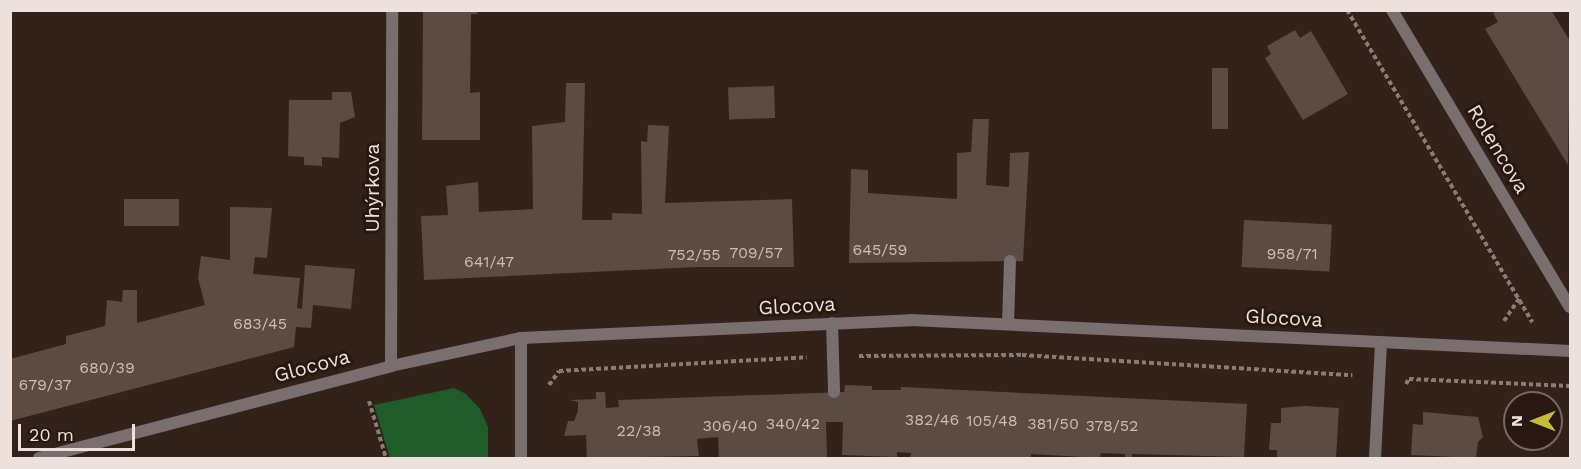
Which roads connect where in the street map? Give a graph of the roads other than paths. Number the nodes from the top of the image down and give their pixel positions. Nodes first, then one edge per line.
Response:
1 (392, 10) edge
2 (1392, 10) edge
3 (1010, 261) dead end
4 (1570, 307) edge
5 (832, 323) junction
6 (1008, 324) junction
7 (521, 338) junction
8 (1381, 343) junction
9 (1570, 351) edge
10 (391, 366) junction
11 (834, 392) dead end
12 (39, 459) edge
13 (521, 459) edge
14 (1375, 459) edge

1 - 10 street, Uhýrkova
2 - 4 street, Rolencova
3 - 6 street
5 - 6 street, Glocova
5 - 7 street, Glocova
5 - 11 street
6 - 8 street, Glocova
7 - 10 street, Glocova
7 - 13 street
8 - 9 street, Glocova
8 - 14 street
10 - 12 street, Glocova

